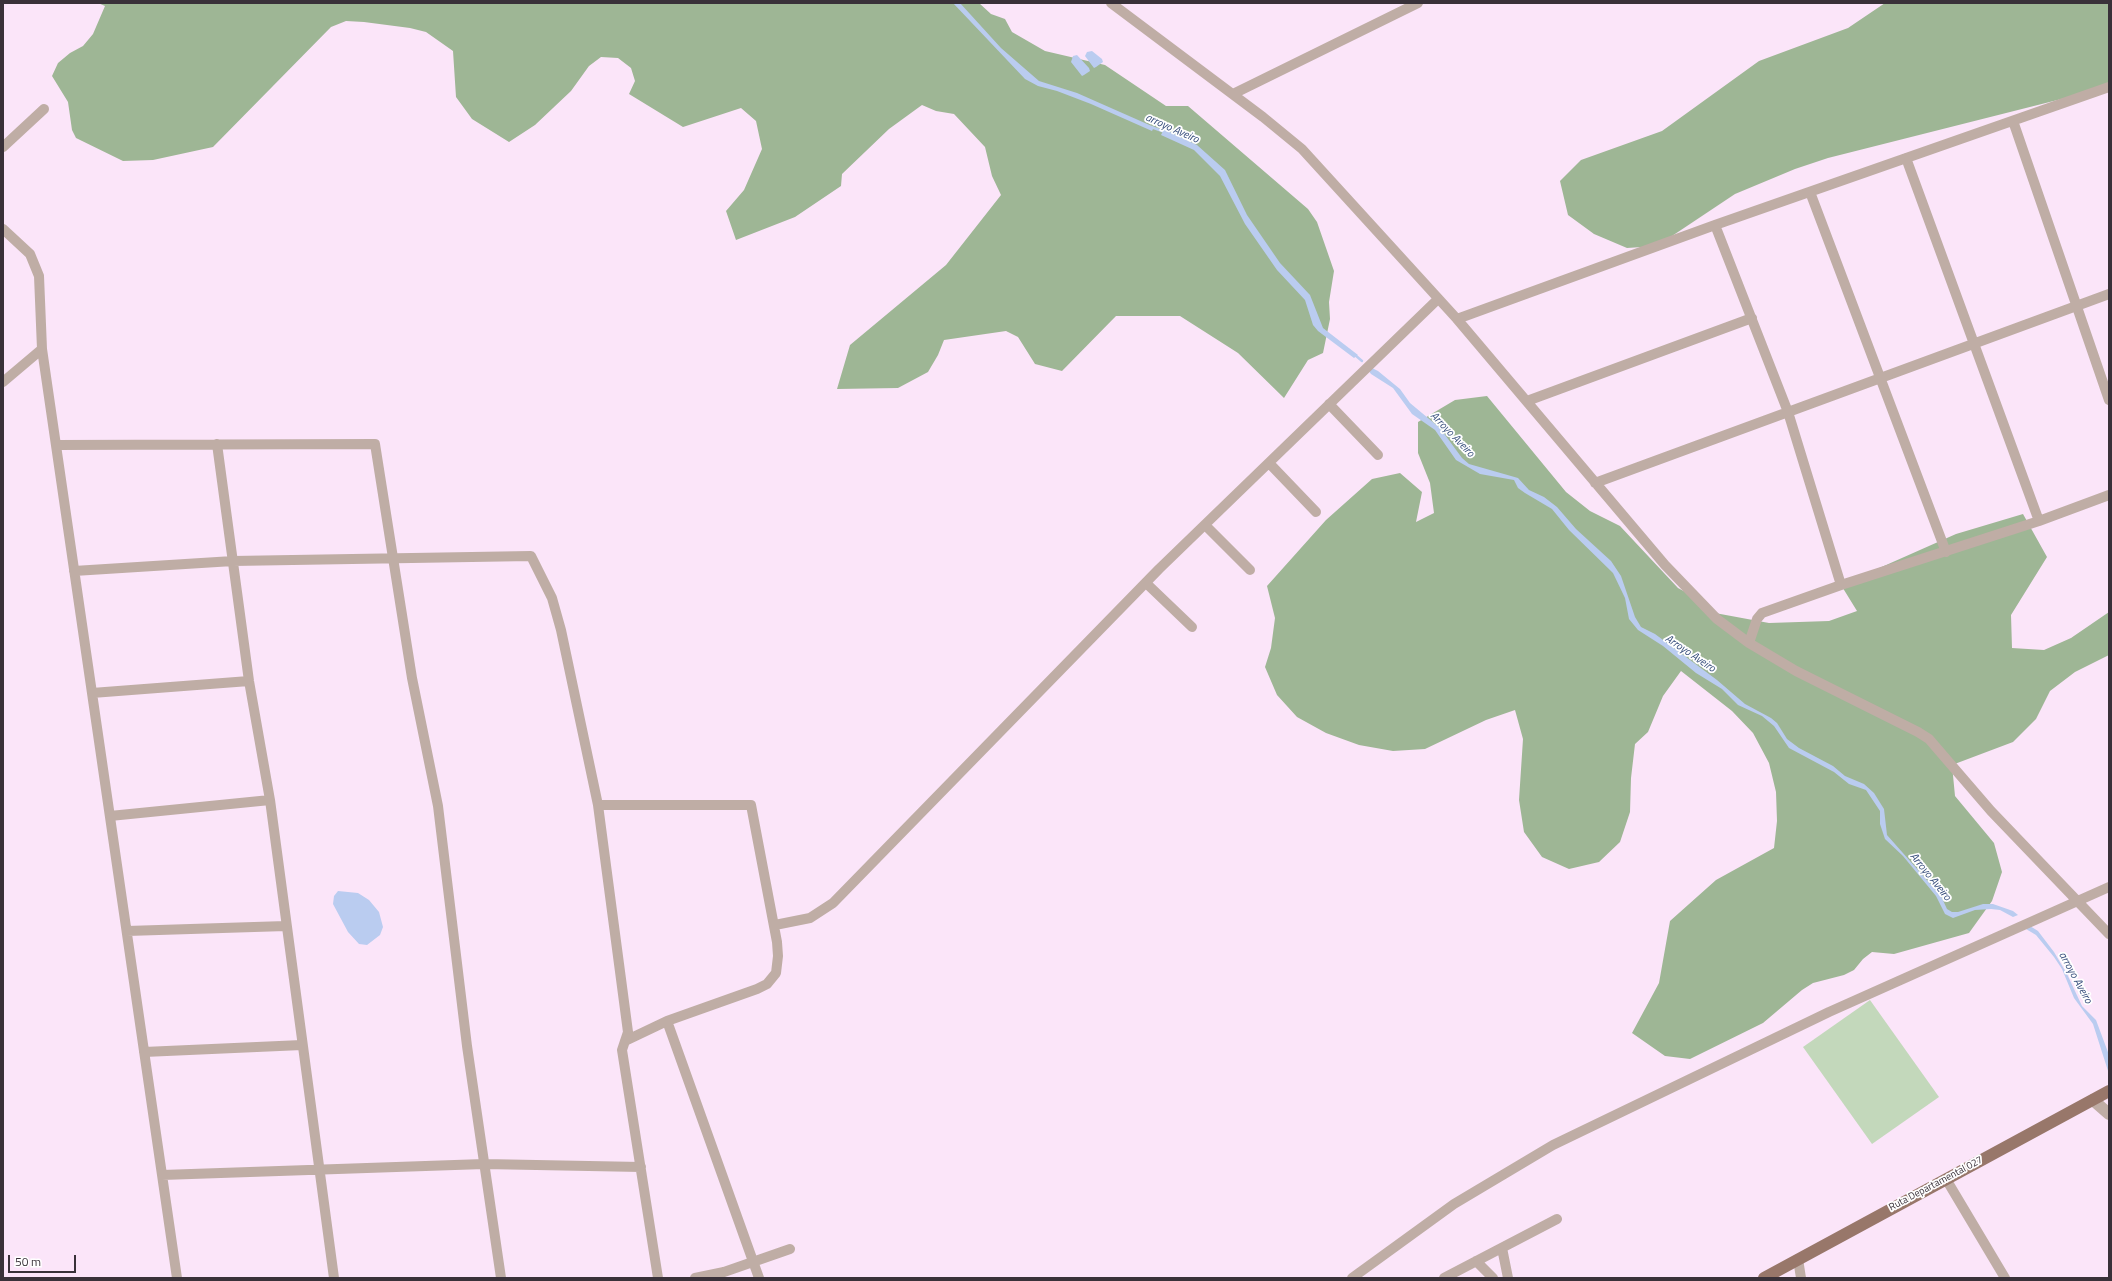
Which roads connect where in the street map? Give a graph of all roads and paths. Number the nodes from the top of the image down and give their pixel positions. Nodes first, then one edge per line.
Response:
1 (1111, 3) edge
2 (1418, 3) edge
3 (2109, 87) edge
4 (1233, 94) junction
5 (44, 109) dead end
6 (2013, 121) junction
7 (3, 147) edge
8 (1906, 158) junction
9 (1810, 192) junction
10 (1715, 225) junction
11 (3, 229) edge
12 (2109, 294) edge
13 (1438, 299) junction
14 (2076, 306) junction
15 (1752, 318) junction
16 (1457, 319) junction
17 (1974, 344) junction
18 (42, 349) junction
19 (1880, 378) junction
20 (3, 382) edge
21 (2109, 400) edge
22 (1527, 401) junction
23 (1329, 404) junction
24 (1788, 412) junction
25 (217, 444) junction
26 (56, 445) junction
27 (1378, 455) dead end
28 (1269, 463) junction
29 (1595, 483) junction
30 (2109, 495) edge
31 (1316, 512) dead end
32 (2039, 521) junction
33 (1204, 525) junction
34 (1946, 552) junction
35 (393, 558) junction
36 (233, 561) junction
37 (1250, 570) dead end
38 (74, 571) junction
39 (1146, 583) junction
40 (1841, 584) junction
41 (1192, 628) dead end
42 (1750, 643) junction
43 (249, 681) junction
44 (92, 693) junction
45 (270, 800) junction
46 (598, 805) junction
47 (110, 816) junction
48 (2109, 887) edge
49 (2077, 901) junction
50 (775, 924) junction
51 (286, 926) junction
52 (127, 931) junction
53 (2109, 934) edge
54 (667, 1021) junction
55 (625, 1041) junction
56 (302, 1045) junction
57 (144, 1052) junction
58 (2109, 1091) edge
59 (2093, 1100) junction
60 (2109, 1114) edge
61 (484, 1164) junction
62 (640, 1167) junction
63 (320, 1170) junction
64 (162, 1175) junction
65 (1946, 1179) junction
66 (1556, 1219) dead end
67 (1502, 1248) junction
68 (790, 1249) dead end
69 (1798, 1259) junction
70 (1476, 1261) junction
71 (754, 1262) junction
72 (177, 1278) edge
73 (334, 1278) edge
74 (501, 1278) edge
75 (658, 1278) edge
76 (694, 1278) edge
77 (760, 1278) edge
78 (1352, 1278) edge
79 (1444, 1278) edge
80 (1493, 1278) edge
81 (1508, 1278) edge
82 (1764, 1278) edge
83 (1801, 1278) edge
84 (2005, 1278) edge

1 - 4 street
2 - 4 street
3 - 6 street
4 - 13 street
5 - 7 street
6 - 8 street
6 - 14 street
8 - 9 street
8 - 17 street
9 - 10 street
9 - 19 street
10 - 15 street
10 - 16 street
11 - 18 street
12 - 14 street
13 - 16 street
13 - 23 street
14 - 17 street
14 - 21 street
15 - 22 street
15 - 24 street
16 - 22 street
17 - 19 street
17 - 32 street
18 - 20 street
18 - 26 street
19 - 24 street
19 - 34 street
22 - 29 street
23 - 27 street
23 - 28 street
24 - 29 street
24 - 40 street
25 - 26 street
25 - 35 street
25 - 36 street
26 - 38 street
28 - 31 street
28 - 33 street
29 - 42 street
30 - 32 street
32 - 34 street
33 - 37 street
33 - 39 street
34 - 40 street
35 - 36 street
35 - 46 street
35 - 61 street
36 - 38 street
36 - 43 street
38 - 44 street
39 - 41 street
39 - 50 street
40 - 42 street
42 - 49 street
43 - 44 street
43 - 45 street
44 - 47 street
45 - 47 street
45 - 51 street
46 - 50 street
46 - 55 street
47 - 52 street
48 - 49 street
49 - 53 street
49 - 78 street
50 - 54 street
51 - 52 street
51 - 56 street
52 - 57 street
54 - 55 street
54 - 71 street
55 - 62 street
56 - 57 street
56 - 63 street
57 - 64 street
58 - 59 main road, Ruta Departamental 027
59 - 60 street
59 - 65 main road, Ruta Departamental 027
61 - 62 street
61 - 63 street
61 - 74 street
62 - 75 street
63 - 64 street
63 - 73 street
64 - 72 street
65 - 69 main road, Ruta Departamental 027
65 - 84 street
66 - 67 street
67 - 70 street
67 - 81 street
68 - 71 street
69 - 82 main road, Ruta Departamental 027
69 - 83 street
70 - 79 street
70 - 80 street
71 - 76 street
71 - 77 street

